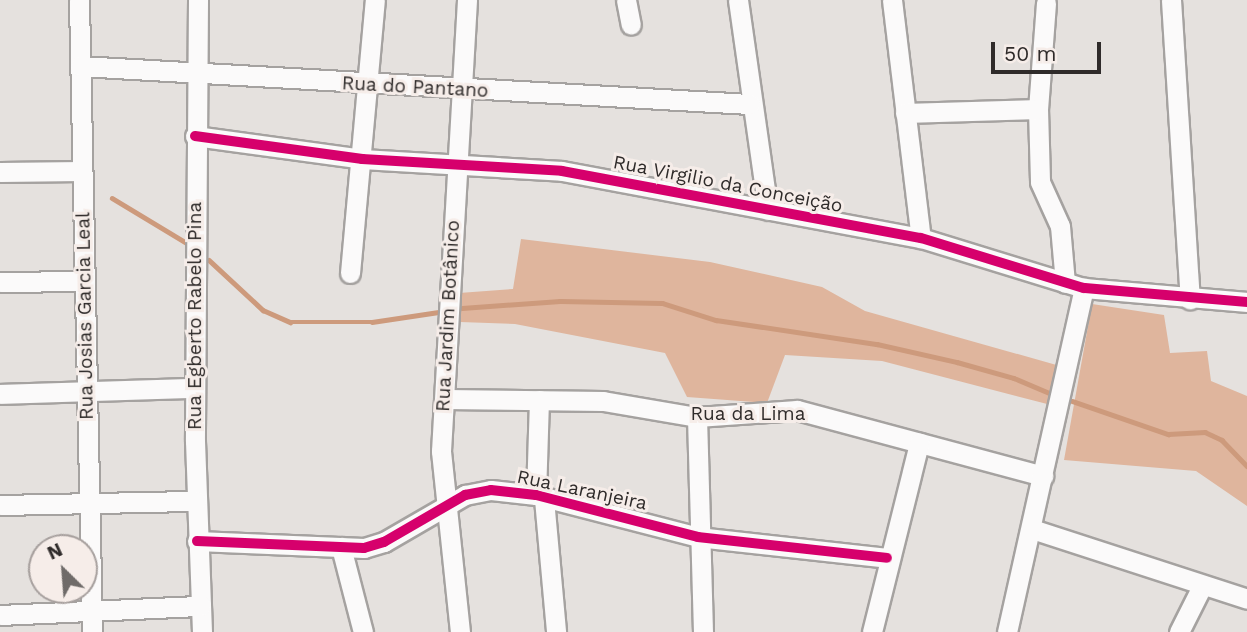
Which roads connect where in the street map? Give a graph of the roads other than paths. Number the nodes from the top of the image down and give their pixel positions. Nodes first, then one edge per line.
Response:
1 (79, 0) edge
2 (198, 0) edge
3 (375, 0) edge
4 (467, 0) edge
5 (626, 0) edge
6 (738, 0) edge
7 (892, 0) edge
8 (1171, 0) edge
9 (1046, 3) dead end
10 (631, 25) dead end
11 (80, 66) junction
12 (198, 76) junction
13 (367, 85) junction
14 (460, 90) junction
15 (750, 104) junction
16 (1038, 109) junction
17 (905, 113) junction
18 (195, 136) junction
19 (362, 159) junction
20 (456, 163) junction
21 (82, 171) junction
22 (0, 172) edge
23 (768, 210) junction
24 (921, 238) junction
25 (350, 273) dead end
26 (85, 281) junction
27 (0, 282) edge
28 (1075, 285) junction
29 (1191, 299) junction
30 (1247, 302) edge
31 (195, 388) junction
32 (86, 391) junction
33 (0, 394) edge
34 (446, 399) junction
35 (539, 400) junction
36 (697, 417) junction
37 (919, 443) junction
38 (1043, 476) junction
39 (540, 497) junction
40 (196, 501) junction
41 (89, 502) junction
42 (0, 505) edge
43 (448, 505) junction
44 (1032, 529) junction
45 (698, 537) junction
46 (197, 541) junction
47 (341, 547) junction
48 (887, 558) junction
49 (1202, 586) junction
50 (1247, 599) edge
51 (201, 606) junction
52 (92, 611) junction
53 (0, 615) edge
54 (92, 632) edge
55 (202, 632) edge
56 (363, 632) edge
57 (460, 632) edge
58 (556, 632) edge
59 (704, 632) edge
60 (872, 632) edge
61 (1007, 632) edge
62 (1179, 632) edge

1 - 11 street, Rua Josias Garcia Leal
2 - 12 street, Rua Egberto Rabelo Pina
3 - 13 street
4 - 14 street, Rua Jardim Botânico
5 - 10 street
6 - 15 street
7 - 17 street
8 - 29 street
9 - 16 street
11 - 12 street, Rua do Pantano
11 - 21 street, Rua Josias Garcia Leal
12 - 13 street, Rua do Pantano
12 - 18 street, Rua Egberto Rabelo Pina
13 - 14 street, Rua do Pantano
13 - 19 street
14 - 15 street, Rua do Pantano
14 - 20 street, Rua Jardim Botânico
15 - 23 street
16 - 17 street
16 - 28 street
17 - 24 street
18 - 19 street, Rua Virgilio da Conceição
18 - 31 street, Rua Egberto Rabelo Pina
19 - 20 street, Rua Virgilio da Conceição
19 - 25 street
20 - 23 street, Rua Virgilio da Conceição
20 - 34 street, Rua Jardim Botânico
21 - 22 street
21 - 26 street, Rua Josias Garcia Leal
23 - 24 street, Rua Virgilio da Conceição
24 - 28 street, Rua Virgilio da Conceição
26 - 27 street
26 - 32 street, Rua Josias Garcia Leal
28 - 29 street, Rua Virgilio da Conceição
28 - 38 street
29 - 30 street, Rua Virgilio da Conceição
31 - 32 street
31 - 40 street, Rua Egberto Rabelo Pina
32 - 33 street
32 - 41 street, Rua Josias Garcia Leal
34 - 35 street, Rua da Lima
34 - 43 street, Rua Jardim Botânico
35 - 36 street, Rua da Lima
35 - 39 street
36 - 37 street, Rua da Lima
36 - 45 street
37 - 38 street, Rua da Lima
37 - 48 street
38 - 44 street
39 - 43 street, Rua Laranjeira
39 - 45 street, Rua Laranjeira
39 - 58 street
40 - 41 street
40 - 46 street, Rua Egberto Rabelo Pina
41 - 42 street
41 - 52 street, Rua Josias Garcia Leal
43 - 47 street, Rua Laranjeira
43 - 57 street, Rua Jardim Botânico
44 - 49 street
44 - 61 street
45 - 48 street, Rua Laranjeira
45 - 59 street
46 - 47 street, Rua Laranjeira
46 - 51 street, Rua Egberto Rabelo Pina
47 - 56 street
48 - 60 street
49 - 50 street
49 - 62 street
51 - 52 street
51 - 55 street, Rua Egberto Rabelo Pina
52 - 53 street
52 - 54 street, Rua Josias Garcia Leal

